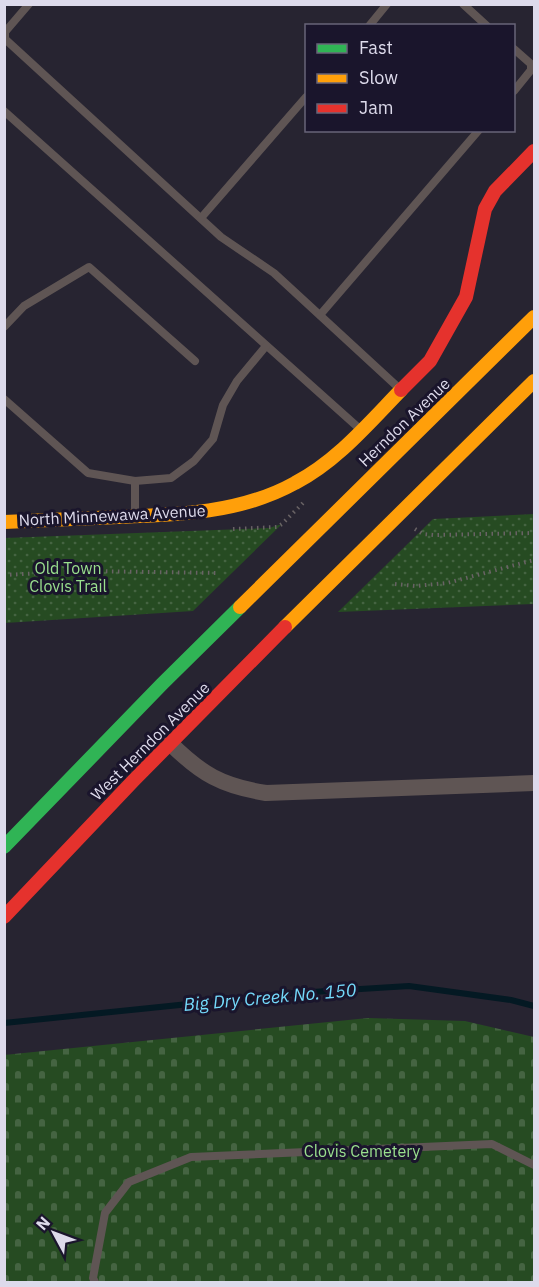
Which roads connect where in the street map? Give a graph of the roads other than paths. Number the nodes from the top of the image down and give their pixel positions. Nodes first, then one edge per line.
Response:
1 (29, 4) edge
2 (387, 4) edge
3 (463, 4) edge
4 (371, 24) edge
5 (485, 24) edge
6 (515, 51) edge
7 (515, 89) edge
8 (305, 98) edge
9 (4, 111) edge
10 (477, 132) edge
11 (534, 151) edge
12 (201, 219) junction
13 (320, 315) junction
14 (534, 317) edge
15 (4, 327) edge
16 (266, 346) junction
17 (195, 361) dead end
18 (534, 381) edge
19 (401, 390) junction
20 (4, 399) edge
21 (361, 431) junction
22 (135, 481) junction
23 (135, 516) junction
24 (4, 522) edge
25 (297, 550) joint
26 (170, 743) junction
27 (534, 783) edge
28 (4, 847) edge
29 (4, 917) edge
30 (534, 1165) edge
31 (94, 1282) edge

1 - 12 lane
2 - 4 lane
3 - 5 lane
6 - 7 lane
8 - 12 lane
9 - 16 lane
10 - 13 lane
11 - 19 main road, North Minnewawa Avenue
12 - 13 lane
13 - 19 lane
14 - 25 main road, Herndon Avenue
15 - 17 lane
16 - 21 lane
16 - 22 lane
18 - 26 main road, West Herndon Avenue
19 - 21 main road, North Minnewawa Avenue
20 - 22 lane
21 - 23 main road, North Minnewawa Avenue
22 - 23 lane
23 - 24 main road, North Minnewawa Avenue
25 - 28 main road, West Herndon Avenue
26 - 27 street
26 - 29 main road, West Herndon Avenue
30 - 31 lane

